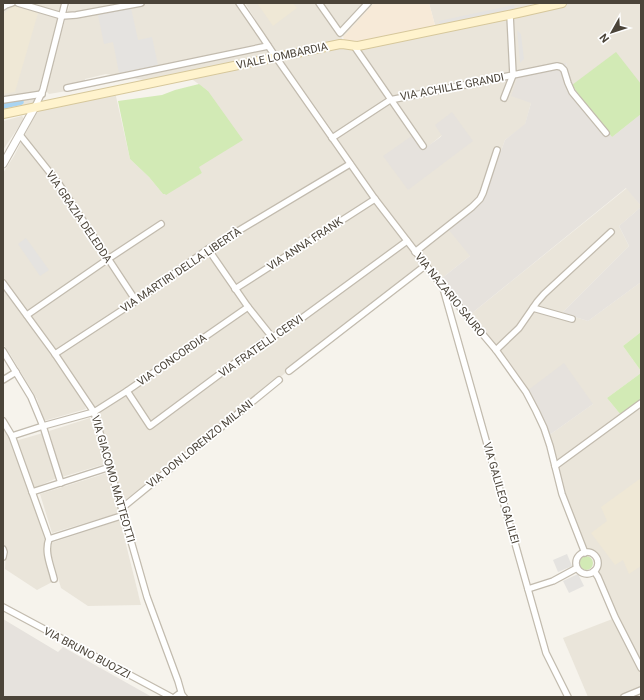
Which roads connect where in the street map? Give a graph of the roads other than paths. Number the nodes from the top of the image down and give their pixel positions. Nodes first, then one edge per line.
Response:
1 (12, 3) edge
2 (18, 3) edge
3 (65, 3) edge
4 (141, 3) edge
5 (239, 3) edge
6 (319, 3) edge
7 (368, 3) edge
8 (562, 3) edge
9 (3, 7) edge
10 (510, 15) junction
11 (62, 16) junction
12 (268, 46) junction
13 (354, 46) junction
14 (276, 58) junction
15 (513, 75) junction
16 (67, 88) dead end
17 (42, 94) junction
18 (504, 98) dead end
19 (3, 100) edge
20 (390, 100) junction
21 (35, 107) junction
22 (3, 114) edge
23 (606, 133) dead end
24 (20, 135) junction
25 (332, 138) junction
26 (423, 146) dead end
27 (497, 150) dead end
28 (3, 164) edge
29 (350, 164) junction
30 (375, 199) junction
31 (161, 224) dead end
32 (612, 232) dead end
33 (407, 241) junction
34 (208, 249) junction
35 (415, 252) junction
36 (108, 259) junction
37 (426, 265) junction
38 (3, 284) edge
39 (442, 286) junction
40 (235, 289) junction
41 (136, 301) junction
42 (248, 307) junction
43 (533, 308) junction
44 (27, 315) junction
45 (572, 319) dead end
46 (272, 337) junction
47 (496, 350) junction
48 (3, 351) edge
49 (55, 354) junction
50 (289, 371) dead end
51 (16, 372) junction
52 (3, 380) edge
53 (279, 380) dead end
54 (127, 391) junction
55 (641, 403) edge
56 (94, 412) junction
57 (3, 422) edge
58 (43, 426) junction
59 (12, 436) junction
60 (555, 466) junction
61 (110, 467) junction
62 (61, 483) junction
63 (32, 492) junction
64 (122, 508) junction
65 (124, 515) junction
66 (49, 538) junction
67 (585, 553) junction
68 (577, 568) junction
69 (594, 571) junction
70 (54, 579) dead end
71 (528, 589) junction
72 (3, 607) edge
73 (640, 665) edge
74 (641, 690) edge
75 (183, 696) edge
76 (171, 697) edge
77 (175, 697) edge
78 (568, 697) edge
79 (624, 697) edge

1 - 9 street
2 - 11 street
3 - 11 street
4 - 11 street
5 - 12 street, VIA NAZARIO SAURO
6 - 7 street
8 - 10 main road, VIALE LOMBARDIA
10 - 13 main road, VIALE LOMBARDIA
10 - 15 street
11 - 17 street
12 - 14 street, VIA NAZARIO SAURO
12 - 16 street, VIALE LOMBARDIA
13 - 14 main road, VIALE LOMBARDIA
13 - 20 street
14 - 21 main road, VIALE LOMBARDIA
14 - 25 street, VIA NAZARIO SAURO
15 - 18 street
15 - 20 street, VIA ACHILLE GRANDI
15 - 23 street, VIA ACHILLE GRANDI
17 - 19 street
17 - 21 street
20 - 25 street
20 - 26 street
21 - 22 main road, VIALE LOMBARDIA
21 - 24 street
24 - 28 street
24 - 36 street, VIA GRAZIA DELEDDA
25 - 29 street, VIA NAZARIO SAURO
27 - 35 street
29 - 30 street, VIA NAZARIO SAURO
29 - 34 street, VIA MARTIRI DELLA LIBERTÀ
30 - 33 street, VIA NAZARIO SAURO
30 - 40 street, VIA ANNA FRANK
31 - 36 street
32 - 43 street
33 - 35 street, VIA NAZARIO SAURO
33 - 46 street, VIA FRATELLI CERVI
34 - 40 street
34 - 41 street, VIA MARTIRI DELLA LIBERTÀ
35 - 37 street, VIA NAZARIO SAURO
36 - 41 street, VIA GRAZIA DELEDDA
36 - 44 street
37 - 39 street, VIA NAZARIO SAURO
37 - 50 street
38 - 44 street, VIA GIACOMO MATTEOTTI
39 - 47 street, VIA NAZARIO SAURO
39 - 71 street, VIA GALILEO GALILEI
40 - 42 street
41 - 49 street, VIA MARTIRI DELLA LIBERTÀ
42 - 46 street
42 - 54 street, VIA CONCORDIA
43 - 45 street
43 - 47 street
44 - 49 street, VIA GIACOMO MATTEOTTI
46 - 54 street, VIA FRATELLI CERVI
47 - 60 street, VIA NAZARIO SAURO
48 - 51 street
49 - 56 street, VIA GIACOMO MATTEOTTI
51 - 52 street
51 - 58 street
53 - 64 street, VIA DON LORENZO MILANI
54 - 56 street, VIA CONCORDIA
55 - 60 street
56 - 58 street, VIA CONCORDIA
56 - 61 street, VIA GIACOMO MATTEOTTI
57 - 59 street
58 - 59 street, VIA CONCORDIA
58 - 62 street
59 - 63 street
60 - 67 street, VIA NAZARIO SAURO
61 - 62 street
61 - 64 street, VIA GIACOMO MATTEOTTI
62 - 63 street
63 - 66 street
64 - 65 street, VIA GIACOMO MATTEOTTI
65 - 66 street
65 - 75 street, VIA GIACOMO MATTEOTTI
66 - 70 street
67 - 68 street
67 - 69 street
68 - 69 street
68 - 71 street
69 - 73 street
71 - 78 street, VIA GALILEO GALILEI
72 - 76 street, VIA BRUNO BUOZZI
74 - 79 street
75 - 77 street, VIA GIACOMO MATTEOTTI

